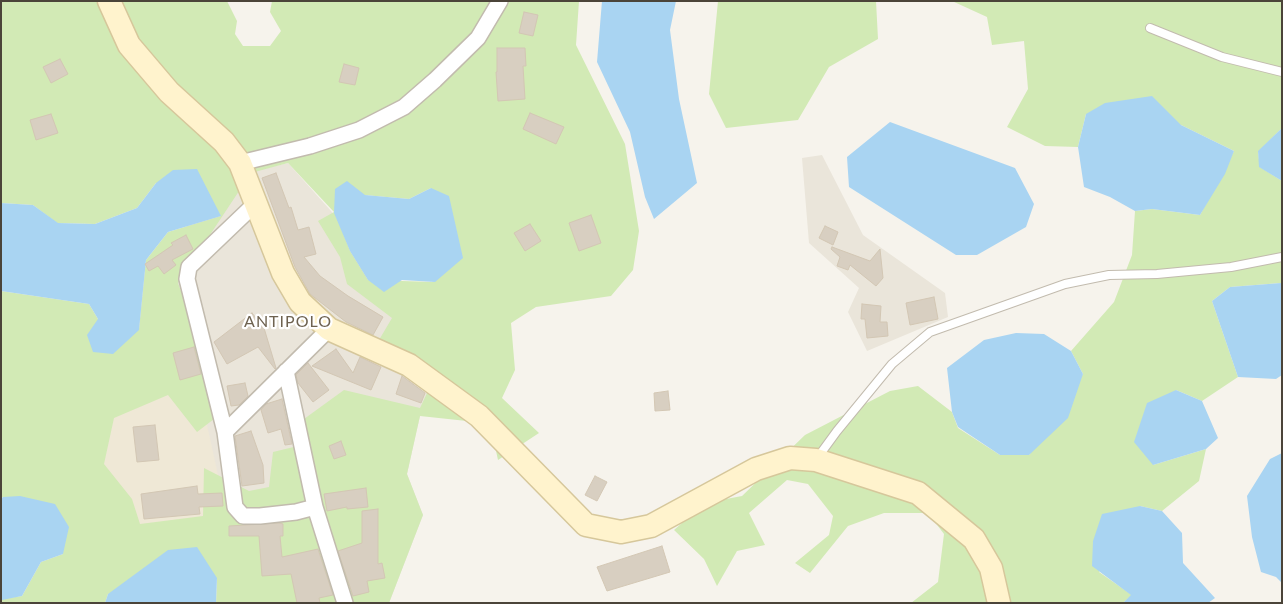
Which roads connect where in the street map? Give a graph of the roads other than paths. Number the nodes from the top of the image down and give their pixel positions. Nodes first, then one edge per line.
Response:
1 (109, 1) edge
2 (500, 1) edge
3 (1150, 28) dead end
4 (1282, 72) edge
5 (240, 164) junction
6 (256, 203) junction
7 (1282, 257) edge
8 (329, 329) junction
9 (286, 371) junction
10 (225, 432) junction
11 (816, 460) junction
12 (315, 508) junction
13 (344, 603) edge
14 (999, 603) edge

1 - 5 street
2 - 5 street
3 - 4 lane
5 - 6 street
6 - 8 street
6 - 10 street
7 - 11 lane
8 - 9 street
8 - 11 street
9 - 10 street
9 - 12 street
10 - 12 street
11 - 14 street
12 - 13 street

